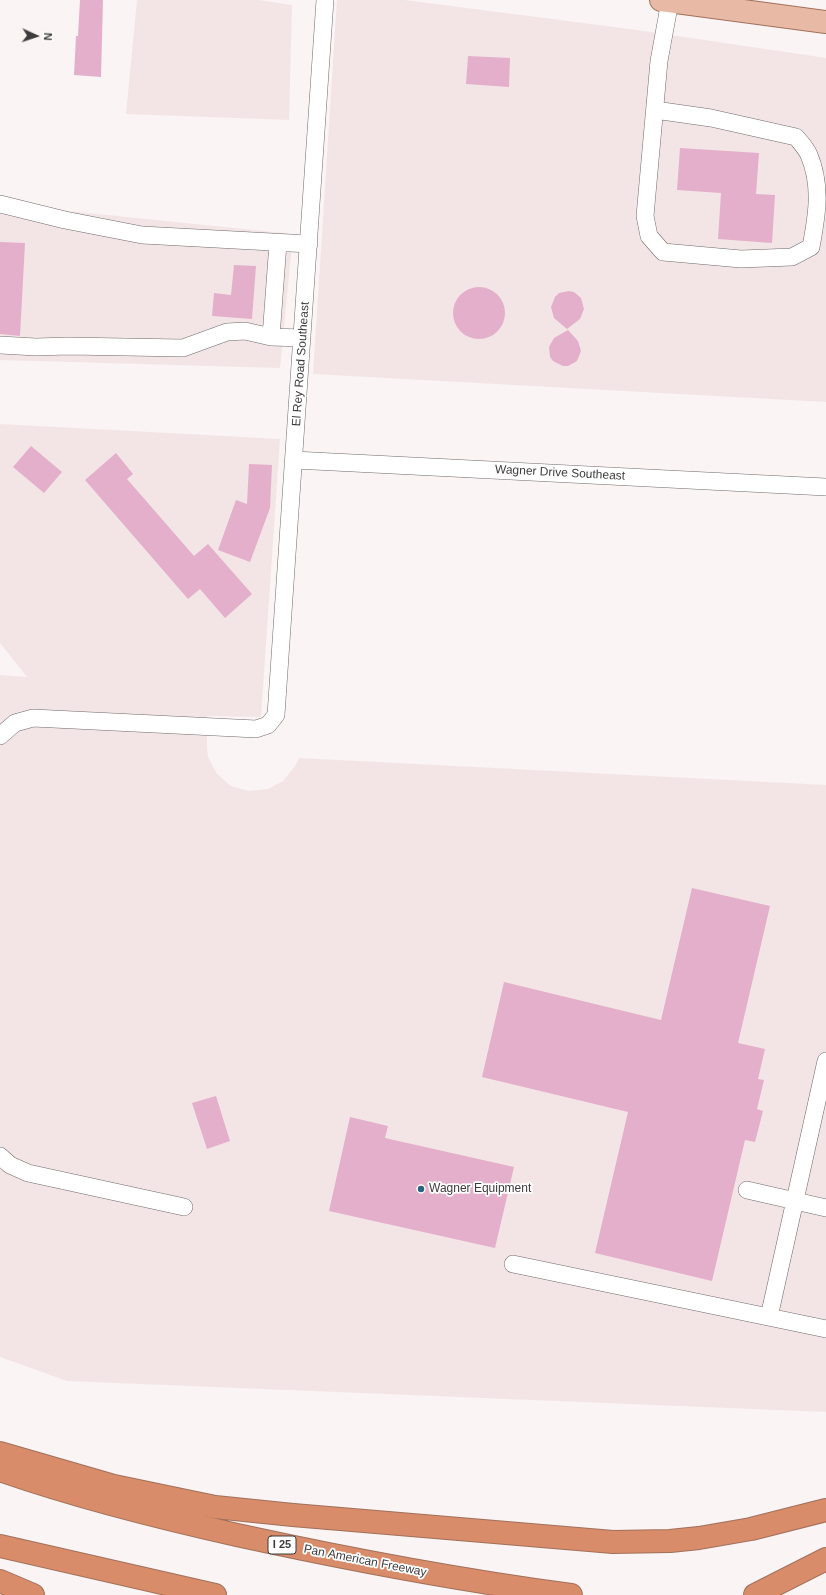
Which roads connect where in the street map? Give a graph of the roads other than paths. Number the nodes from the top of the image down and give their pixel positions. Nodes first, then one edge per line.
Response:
1 (325, 0) edge
2 (666, 1) edge
3 (826, 22) edge
4 (655, 110) junction
5 (0, 204) edge
6 (278, 243) junction
7 (309, 244) junction
8 (272, 337) junction
9 (302, 338) junction
10 (0, 345) edge
11 (294, 460) junction
12 (826, 486) edge
13 (0, 736) edge
14 (826, 1061) edge
15 (0, 1156) edge
16 (746, 1190) dead end
17 (795, 1201) junction
18 (184, 1207) dead end
19 (826, 1208) edge
20 (513, 1264) dead end
21 (769, 1317) junction
22 (826, 1330) edge
23 (0, 1453) edge
24 (0, 1470) edge
25 (826, 1510) edge
26 (0, 1546) edge
27 (826, 1558) edge
28 (0, 1581) edge
29 (33, 1595) edge
30 (215, 1595) edge
31 (570, 1595) edge
32 (755, 1595) edge

1 - 7 street, El Rey Road Southeast
2 - 3 main road
2 - 4 street
4 - 4 street
5 - 6 street
6 - 7 street
6 - 8 street
7 - 9 street, El Rey Road Southeast
8 - 9 street
8 - 10 street
9 - 11 street, El Rey Road Southeast
11 - 12 street, Wagner Drive Southeast
11 - 13 street, El Rey Road Southeast
14 - 17 street
15 - 18 street
16 - 17 street
17 - 19 street
17 - 21 street
20 - 21 street
21 - 22 street
23 - 25 highway
24 - 31 highway, Pan American Freeway / I 25
26 - 30 highway
27 - 32 highway
28 - 29 highway

